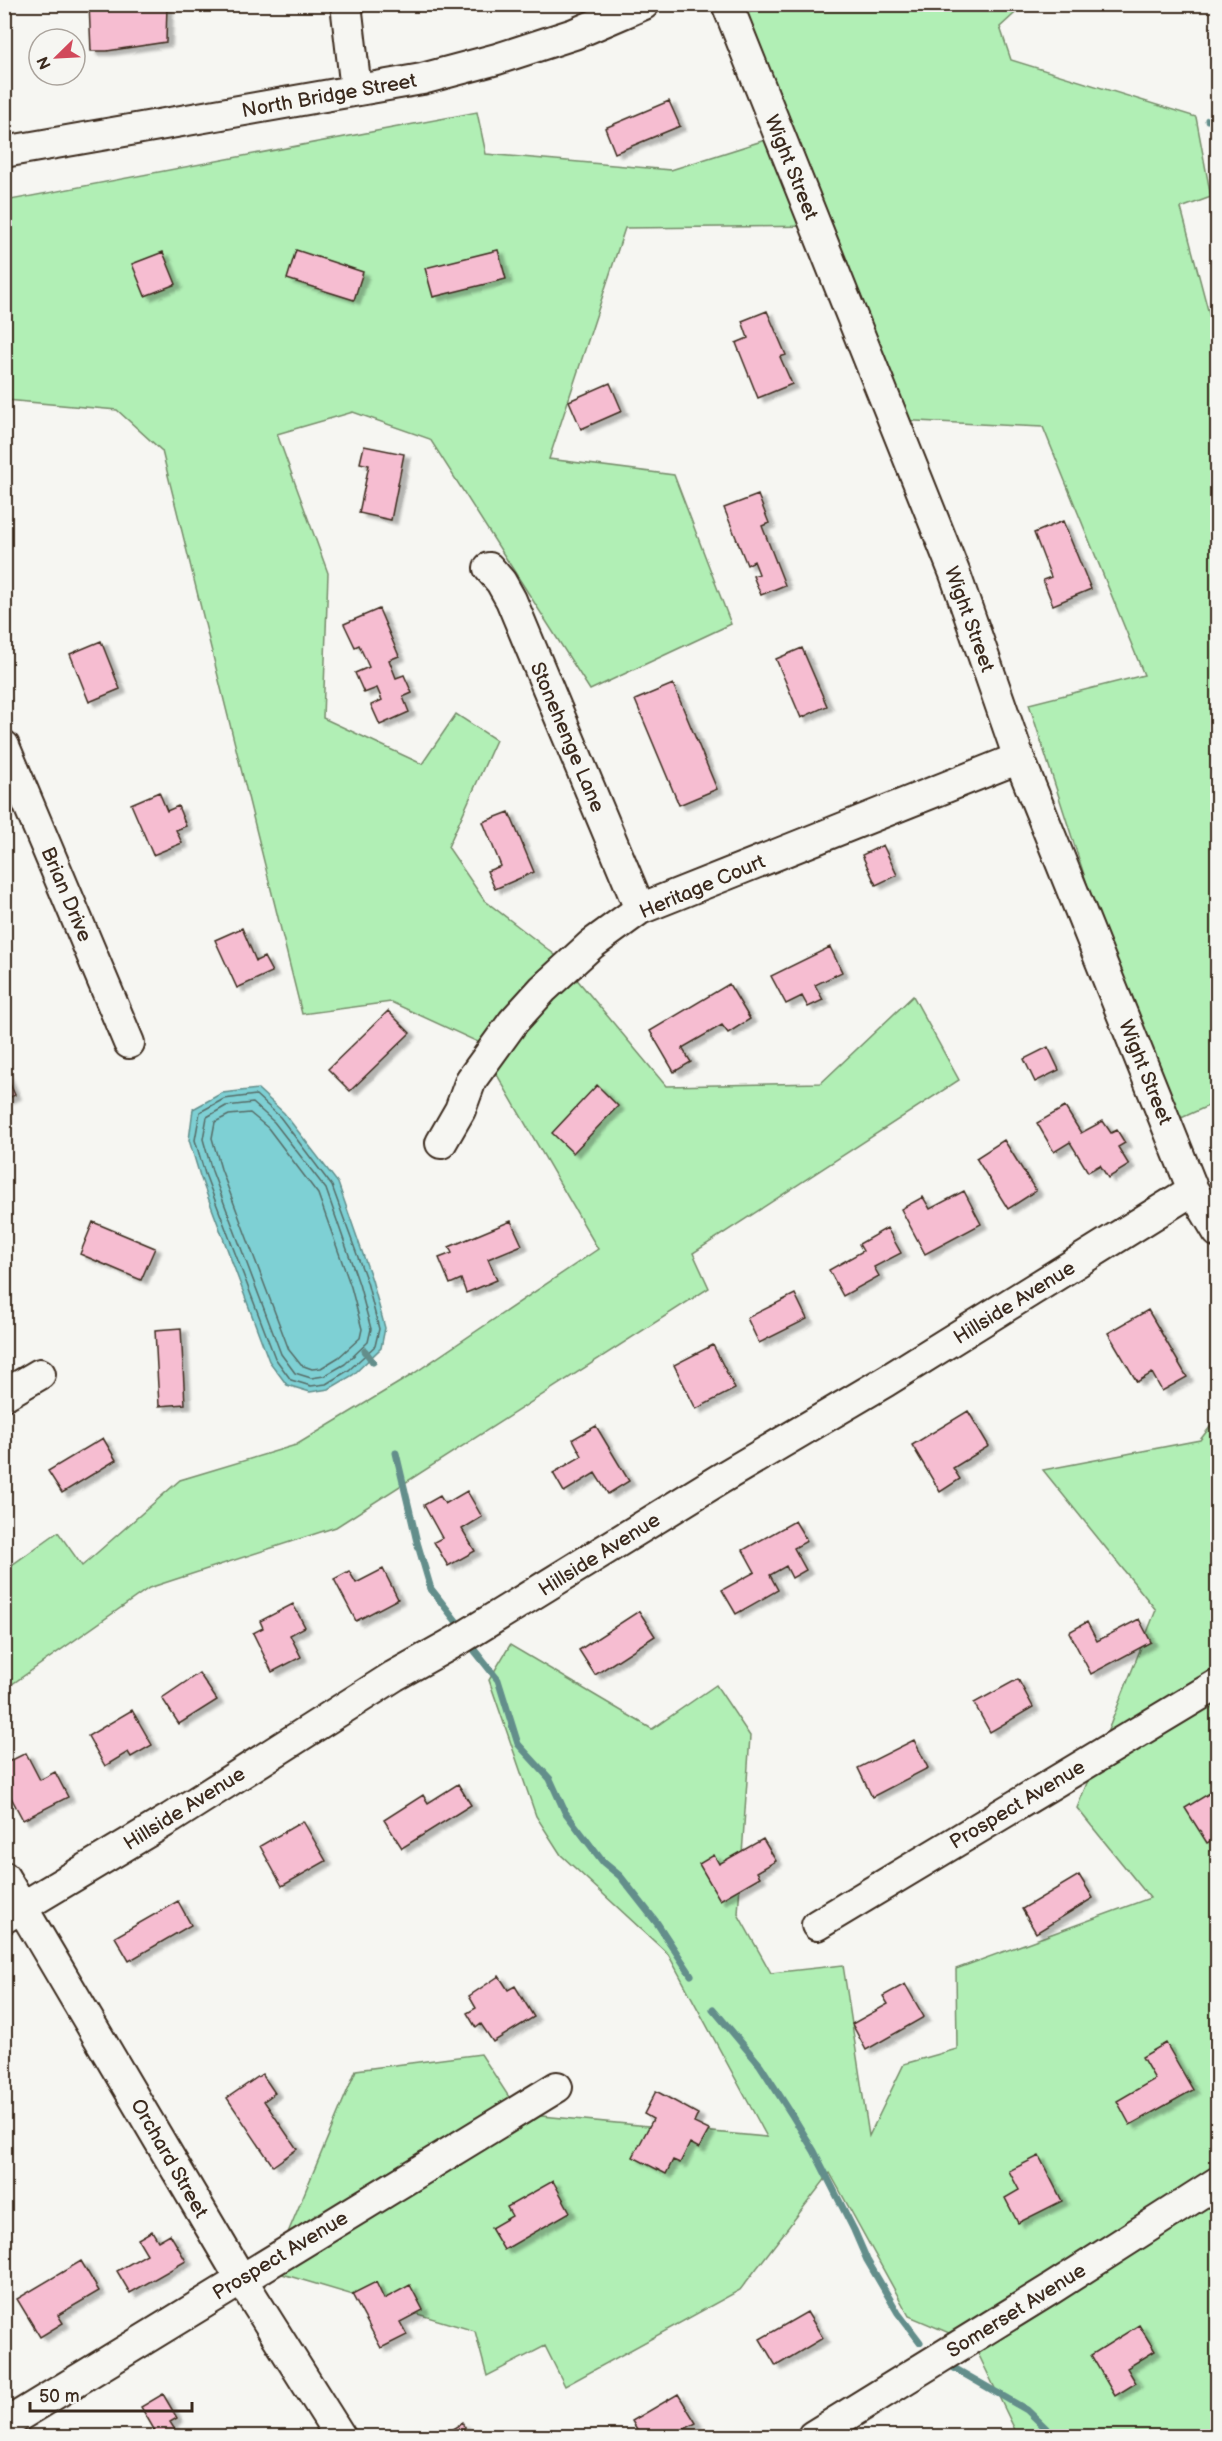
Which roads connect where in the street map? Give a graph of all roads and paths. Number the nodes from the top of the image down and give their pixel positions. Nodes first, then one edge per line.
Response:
1 (346, 4) edge
2 (644, 4) edge
3 (727, 4) edge
4 (356, 90) junction
5 (4, 152) edge
6 (489, 568) dead end
7 (4, 746) edge
8 (1019, 758) junction
9 (640, 909) junction
10 (129, 1043) dead end
11 (441, 1143) dead end
12 (1193, 1190) junction
13 (1218, 1232) edge
14 (40, 1374) dead end
15 (4, 1395) edge
16 (1218, 1684) edge
17 (4, 1877) edge
18 (14, 1912) edge
19 (816, 1925) dead end
20 (557, 2086) dead end
21 (1218, 2182) edge
22 (241, 2279) junction
23 (4, 2425) edge
24 (340, 2436) edge
25 (813, 2436) edge

1 - 4 street
2 - 4 street, North Bridge Street
3 - 8 street, Wight Street
4 - 5 street, North Bridge Street
6 - 9 street, Stonehenge Lane
7 - 10 street, Brian Drive
8 - 9 street, Heritage Court
8 - 12 street, Wight Street
9 - 11 street, Heritage Court
12 - 13 street, Wight Street
12 - 18 street, Hillside Avenue
14 - 15 street
16 - 19 street, Prospect Avenue
17 - 18 street, Orchard Street
18 - 22 street, Orchard Street
20 - 22 street, Prospect Avenue
21 - 25 street, Somerset Avenue
22 - 23 street, Prospect Avenue
22 - 24 street, Orchard Street

